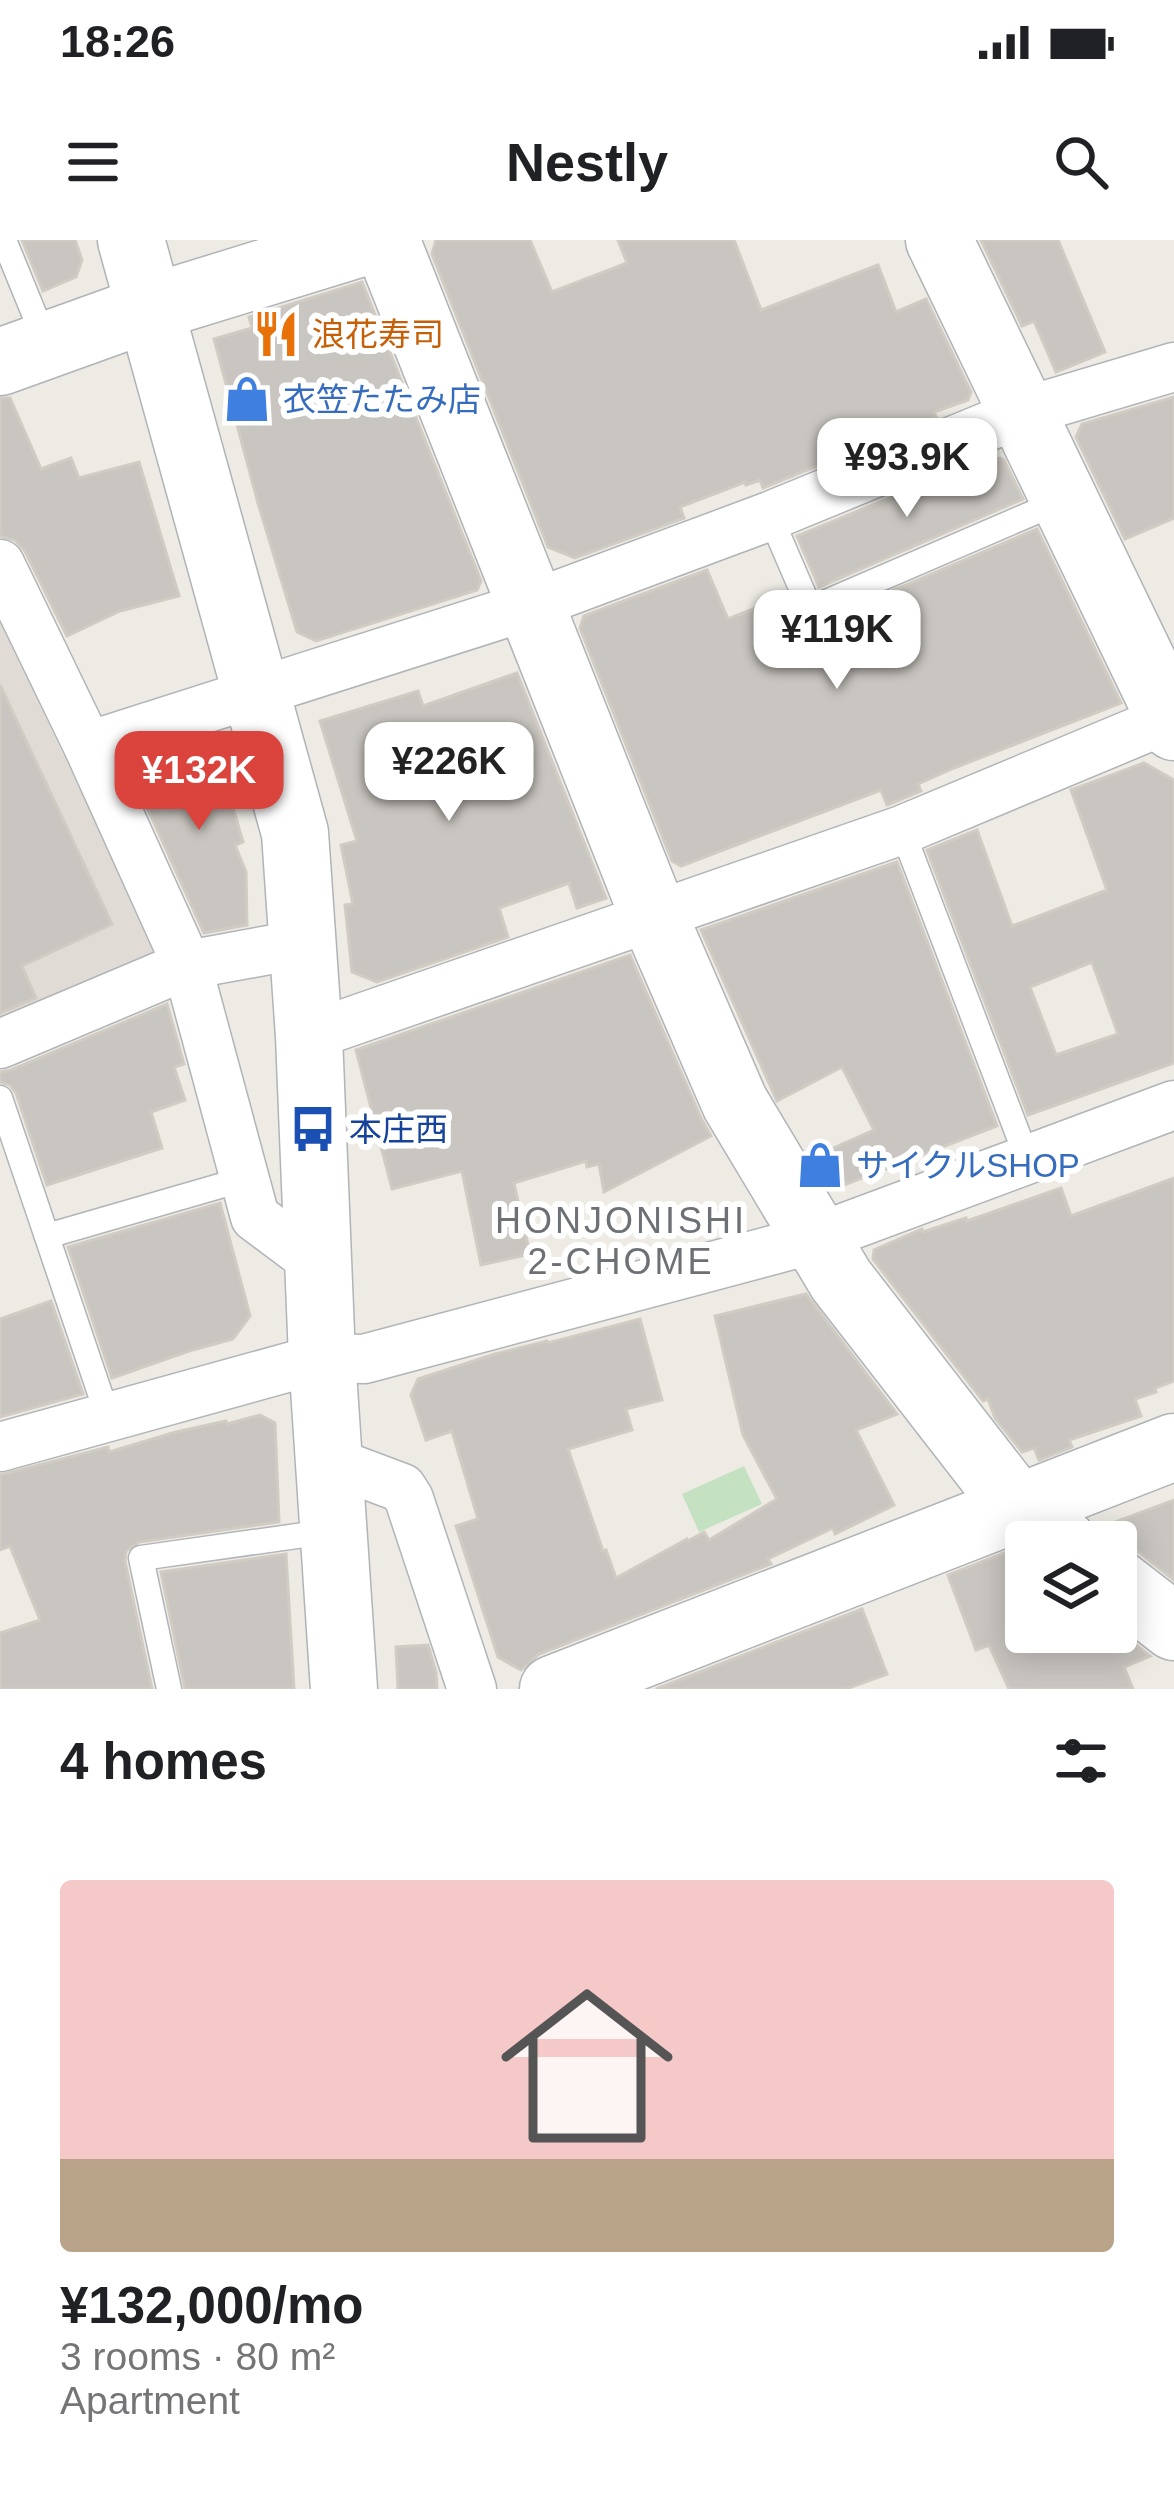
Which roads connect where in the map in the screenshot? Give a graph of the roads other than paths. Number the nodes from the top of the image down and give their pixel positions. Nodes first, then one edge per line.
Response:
1 (4, 240) edge
2 (131, 240) edge
3 (371, 240) edge
4 (386, 240) edge
5 (939, 240) edge
6 (149, 308) junction
7 (24, 354) edge
8 (1174, 367) edge
9 (1023, 412) junction
10 (1065, 500) junction
11 (770, 516) junction
12 (0, 563) edge
13 (532, 605) junction
14 (258, 692) junction
15 (1172, 723) edge
16 (88, 746) junction
17 (902, 830) junction
18 (653, 914) junction
19 (302, 944) junction
20 (187, 965) junction
21 (309, 1036) junction
22 (0, 1043) edge
23 (0, 1098) edge
24 (1174, 1105) edge
25 (1027, 1158) junction
26 (244, 1179) junction
27 (47, 1236) junction
28 (814, 1239) junction
29 (319, 1264) junction
30 (322, 1358) junction
31 (108, 1417) junction
32 (0, 1447) edge
33 (1174, 1447) edge
34 (329, 1461) junction
35 (1038, 1521) edge
36 (1048, 1521) edge
37 (334, 1531) junction
38 (1005, 1537) edge
39 (1137, 1598) edge
40 (1174, 1627) edge
41 (169, 1689) edge
42 (344, 1689) edge
43 (472, 1689) edge
44 (553, 1689) edge

1 - 7 lane
2 - 6 street
3 - 6 street
4 - 13 street
5 - 9 street
6 - 7 street
6 - 14 street
8 - 9 street
9 - 10 street
9 - 11 street
10 - 11 lane
10 - 15 street
11 - 13 street
12 - 16 street
13 - 14 street
13 - 18 street
14 - 16 street
14 - 19 street
15 - 17 street
16 - 20 street
17 - 18 street
17 - 25 lane
18 - 21 street
18 - 28 street
19 - 20 street
19 - 21 street
20 - 22 street
20 - 26 street
21 - 29 street
23 - 27 lane
24 - 25 street
25 - 28 street
26 - 27 lane
26 - 29 street
27 - 31 lane
28 - 30 street
28 - 35 street
29 - 30 street
30 - 31 street
30 - 34 street
31 - 32 street
33 - 36 street
34 - 37 street
34 - 43 street
37 - 41 lane
37 - 42 street
38 - 44 street
39 - 40 street

